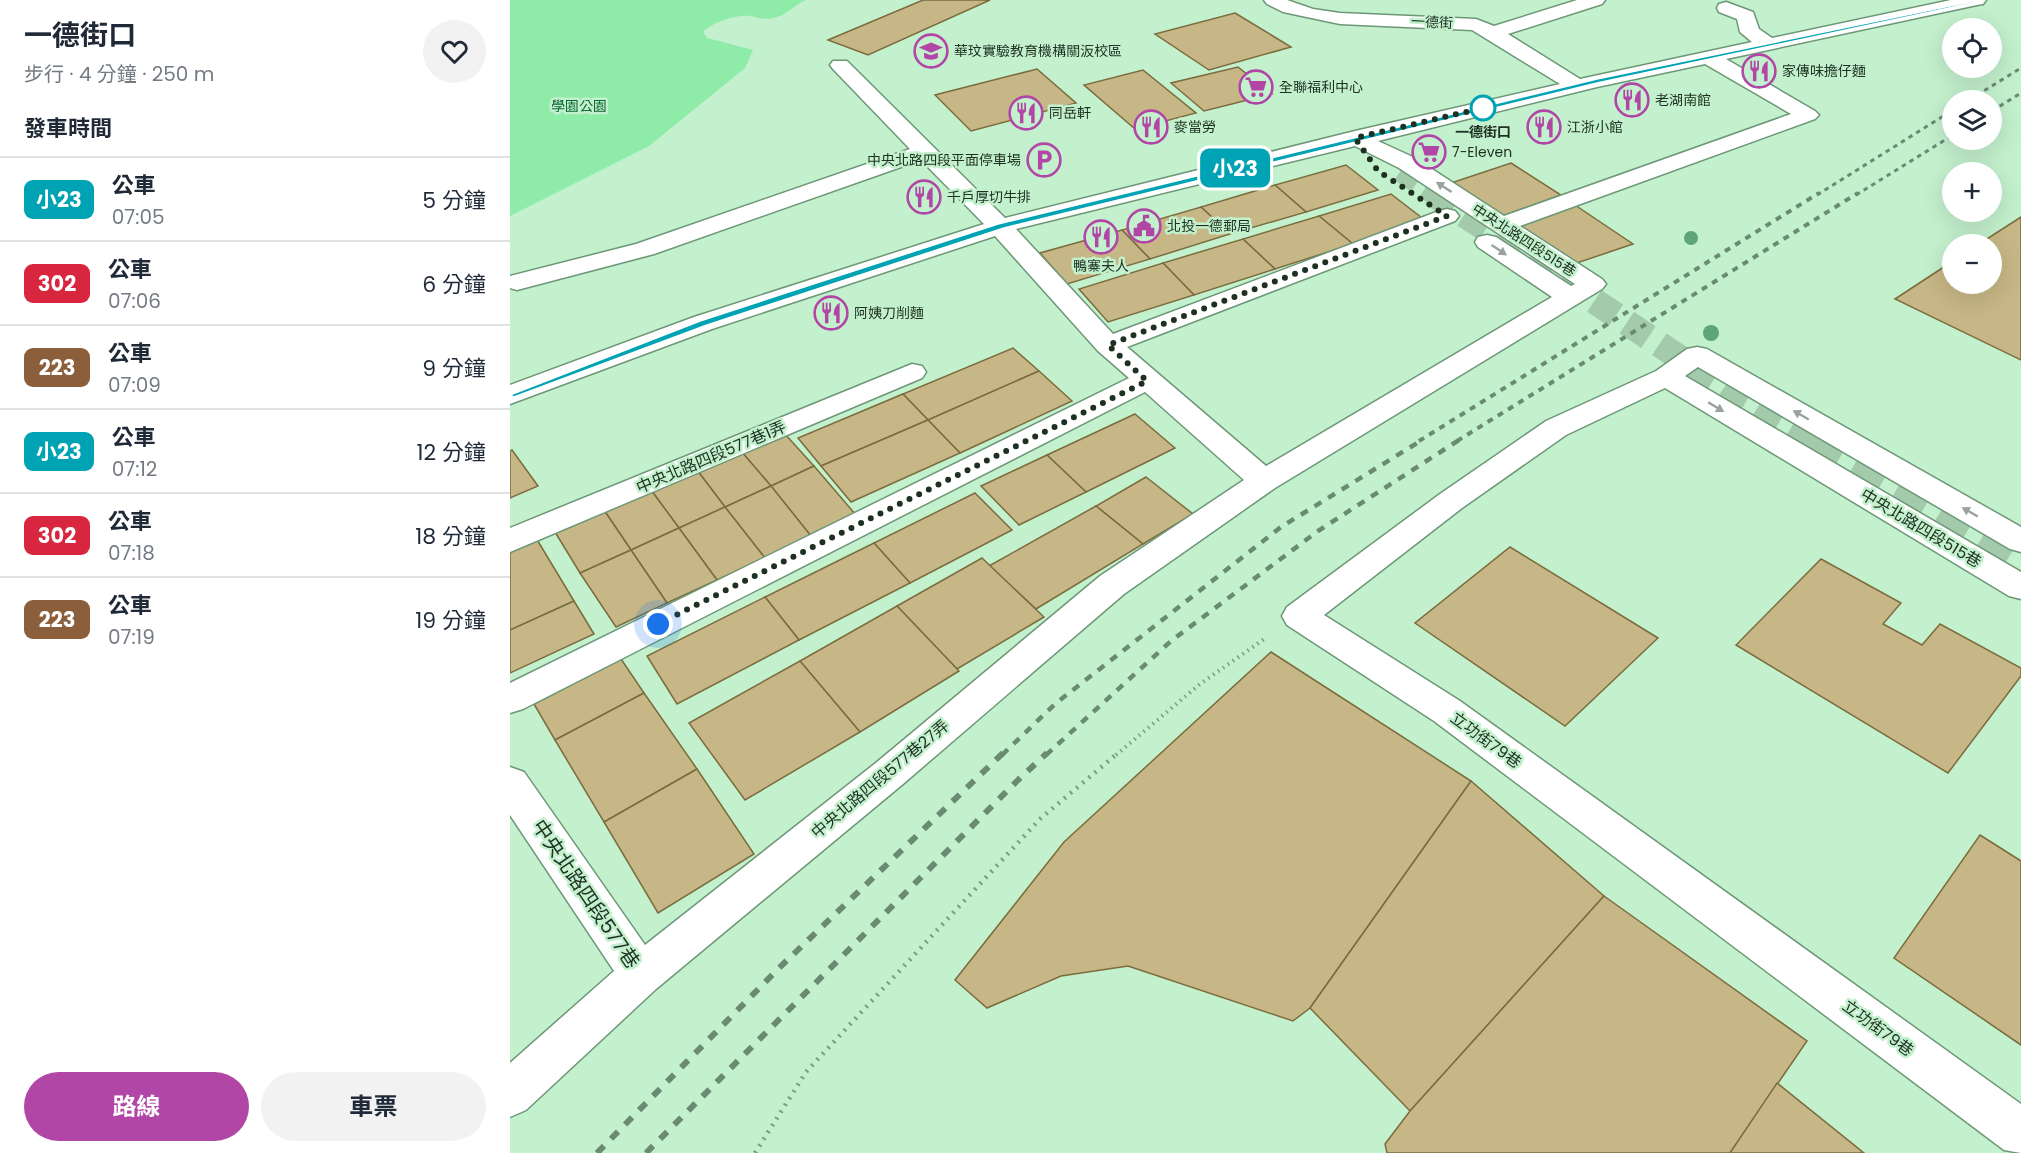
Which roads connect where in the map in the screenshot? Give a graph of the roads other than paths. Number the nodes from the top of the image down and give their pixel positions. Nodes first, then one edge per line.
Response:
1 (1273, 0) edge
2 (1549, 0) edge
3 (1596, 0) edge
4 (1977, 0) edge
5 (1868, 3) dead end
6 (1726, 8) dead end
7 (1900, 17) junction
8 (1484, 29) junction
9 (1767, 43) junction
10 (1708, 57) junction
11 (840, 65) dead end
12 (1577, 86) junction
13 (1355, 138) junction
14 (925, 151) junction
15 (1399, 178) tunnel mouth
16 (1501, 225) junction
17 (1001, 226) junction
18 (517, 282) dead end
19 (1569, 297) junction
20 (1108, 345) junction
21 (912, 372) dead end
22 (1666, 377) junction
23 (1147, 381) junction
24 (510, 395) edge
25 (1264, 481) junction
26 (510, 541) edge
27 (2021, 541) edge
28 (2021, 587) edge
29 (510, 699) edge
30 (510, 783) edge
31 (641, 975) junction
32 (510, 1094) edge
33 (2021, 1133) edge

1 - 8 street, 一德街
2 - 8 street
3 - 8 street
4 - 7 street
5 - 7 street
6 - 9 street
7 - 9 street
8 - 12 street, 一德街
9 - 10 street
10 - 12 street
10 - 16 street
11 - 14 street
12 - 13 street
13 - 15 street
16 -> 13 street, 中央北路四段515巷
13 - 17 street
14 - 17 street
14 - 18 street
16 - 19 street, 中央北路四段515巷
17 - 20 street
17 - 24 street
20 -> 19 street, 中央北路四段515巷
19 - 25 street, 中央北路四段577巷27弄
20 - 23 street
21 - 26 street, 中央北路四段577巷1弄
27 -> 22 street
22 -> 28 street, 中央北路四段515巷
22 - 33 street, 立功街79巷
23 - 25 street
23 - 29 street
25 - 31 street, 中央北路四段577巷27弄
30 - 31 street, 中央北路四段577巷
31 - 32 street, 中央北路四段577巷27弄

